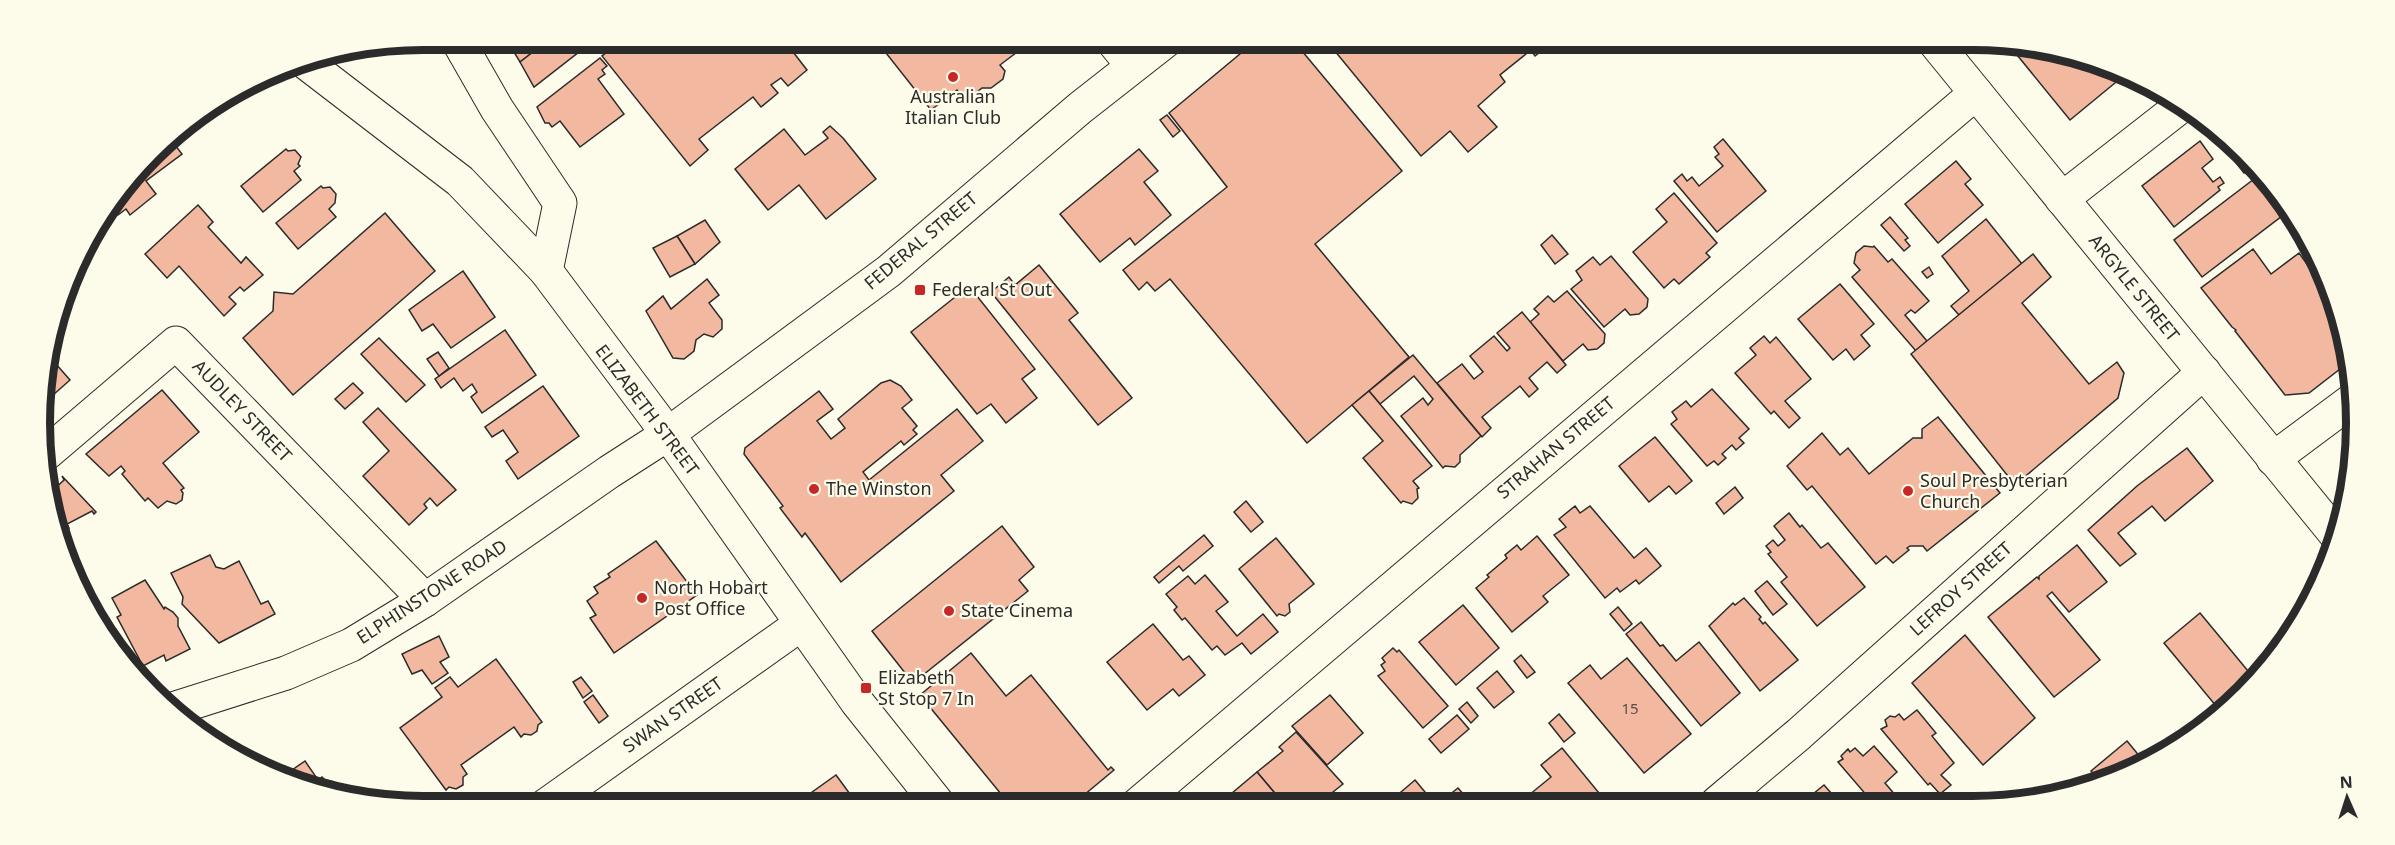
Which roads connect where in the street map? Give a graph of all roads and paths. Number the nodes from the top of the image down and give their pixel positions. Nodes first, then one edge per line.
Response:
1 (463, 50) edge
2 (1120, 50) edge
3 (1153, 50) edge
4 (1941, 50) edge
5 (1132, 66) junction
6 (311, 67) edge
7 (1976, 93) junction
8 (2176, 110) edge
9 (2062, 199) junction
10 (546, 271) junction
11 (2204, 372) junction
12 (2345, 405) edge
13 (668, 434) junction
14 (50, 450) edge
15 (2273, 459) junction
16 (2330, 528) edge
17 (425, 600) junction
18 (801, 624) junction
19 (181, 706) edge
20 (559, 796) edge
21 (932, 796) edge
22 (1146, 796) edge
23 (1725, 796) edge

1 - 10 street
2 - 5 street
3 - 5 street, FEDERAL STREET
4 - 7 street, ARGYLE STREET
5 - 13 street, FEDERAL STREET
6 - 10 street, ELIZABETH STREET
7 - 9 street, ARGYLE STREET
7 - 22 street, STRAHAN STREET
8 - 9 street
9 - 11 street, ARGYLE STREET
10 - 13 street, ELIZABETH STREET
11 - 15 street, ARGYLE STREET
11 - 23 street, LEFROY STREET
12 - 15 street
13 - 17 street, ELPHINSTONE ROAD
13 - 18 street, ELIZABETH STREET
14 - 17 street, AUDLEY STREET
15 - 16 street, ARGYLE STREET
17 - 19 street, ELPHINSTONE ROAD
18 - 20 street, SWAN STREET
18 - 21 street, ELIZABETH STREET

